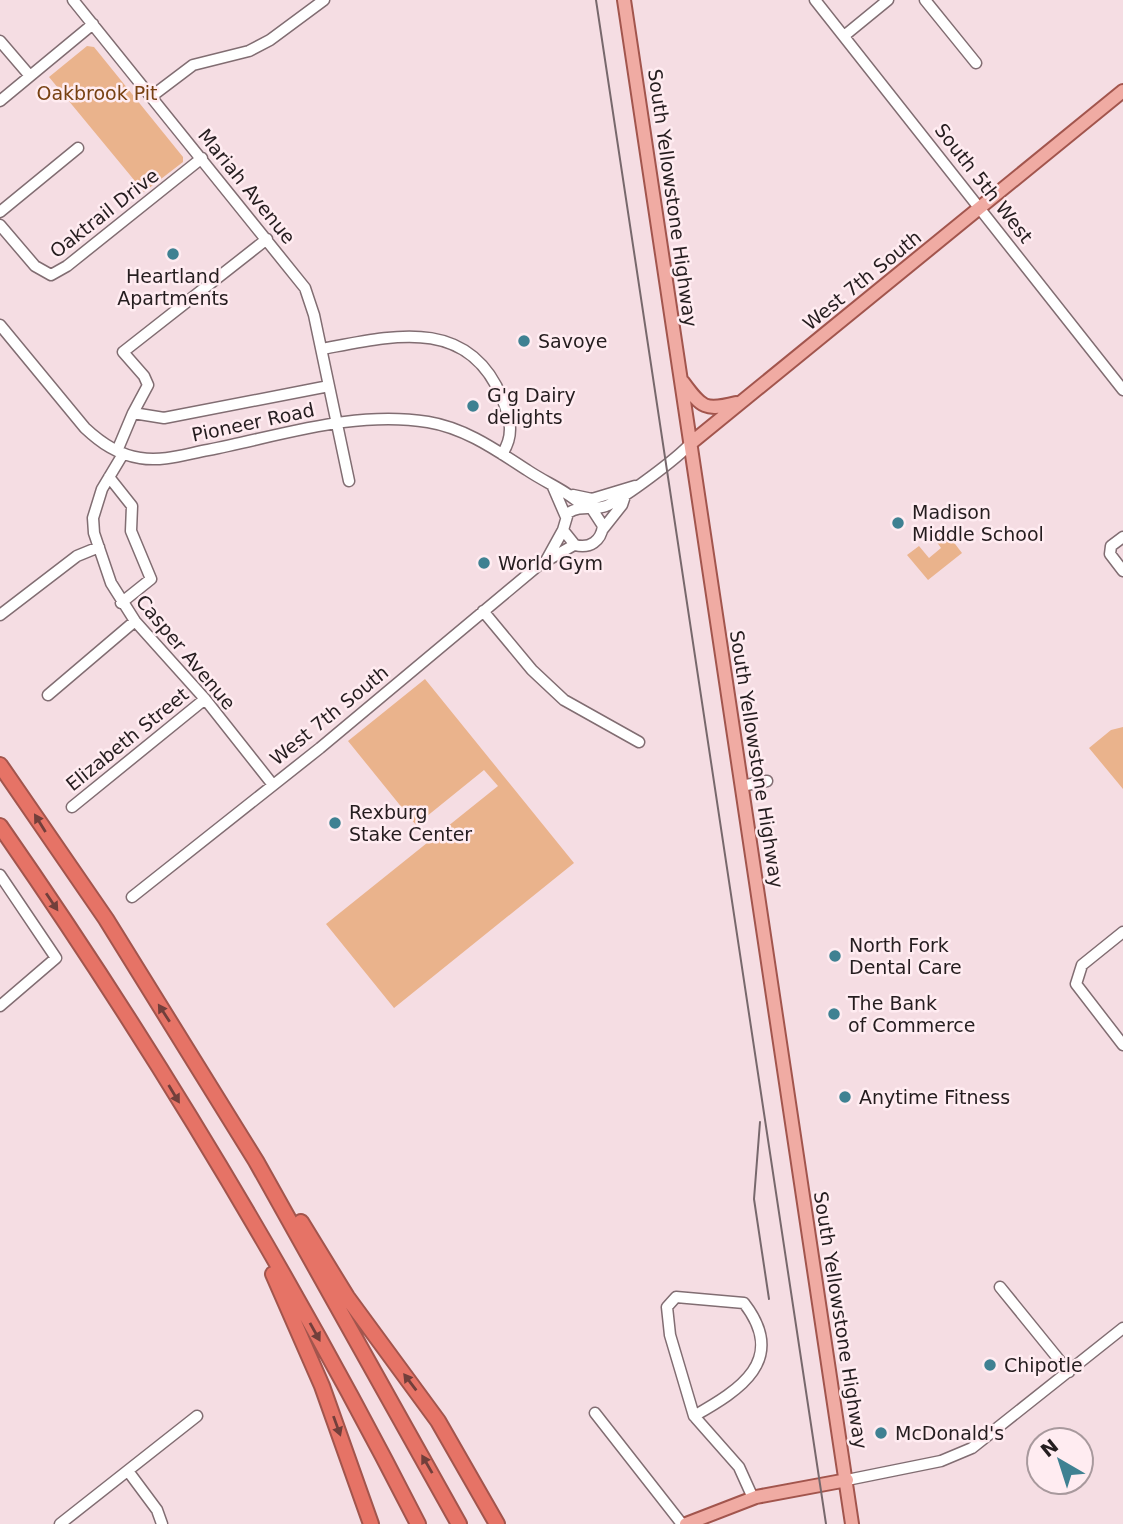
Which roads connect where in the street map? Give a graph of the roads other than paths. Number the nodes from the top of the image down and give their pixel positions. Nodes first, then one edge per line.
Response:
1 (73, 0) edge
2 (324, 0) edge
3 (624, 0) edge
4 (815, 0) edge
5 (888, 0) edge
6 (925, 0) edge
7 (93, 24) junction
8 (844, 36) junction
9 (0, 41) edge
10 (976, 63) dead end
11 (30, 76) junction
12 (1123, 91) edge
13 (152, 96) junction
14 (0, 101) edge
15 (78, 148) dead end
16 (202, 159) junction
17 (980, 207) junction
18 (0, 212) edge
19 (0, 225) edge
20 (267, 239) junction
21 (0, 325) edge
22 (321, 349) junction
23 (681, 380) junction
24 (329, 386) junction
25 (1123, 390) edge
26 (743, 401) junction
27 (133, 413) junction
28 (337, 422) junction
29 (691, 443) junction
30 (120, 453) junction
31 (502, 454) junction
32 (109, 477) junction
33 (349, 481) dead end
34 (636, 486) junction
35 (553, 487) junction
36 (571, 494) junction
37 (625, 496) junction
38 (588, 508) junction
39 (566, 517) junction
40 (603, 529) junction
41 (563, 530) junction
42 (1123, 537) edge
43 (574, 545) junction
44 (99, 547) junction
45 (547, 559) junction
46 (1123, 570) edge
47 (121, 603) junction
48 (483, 611) junction
49 (0, 615) edge
50 (135, 621) junction
51 (48, 695) dead end
52 (205, 699) junction
53 (639, 742) dead end
54 (0, 765) edge
55 (767, 781) dead end
56 (273, 785) junction
57 (741, 786) junction
58 (72, 807) dead end
59 (0, 826) edge
60 (0, 875) edge
61 (132, 897) dead end
62 (1123, 932) edge
63 (2, 1000) edge
64 (183, 1043) junction
65 (1123, 1045) edge
66 (219, 1163) junction
67 (1000, 1287) dead end
68 (1123, 1328) edge
69 (1069, 1372) junction
70 (595, 1413) dead end
71 (197, 1416) dead end
72 (694, 1416) junction
73 (128, 1471) junction
74 (846, 1480) junction
75 (752, 1498) junction
76 (60, 1524) edge
77 (162, 1524) edge
78 (371, 1524) edge
79 (418, 1524) edge
80 (459, 1524) edge
81 (497, 1524) edge
82 (684, 1524) edge
83 (852, 1524) edge

1 - 7 street, Mariah Avenue
2 - 13 street
3 - 23 main road, South Yellowstone Highway
4 - 8 street, South 5th West
5 - 8 street
6 - 10 street
7 - 11 street
7 - 13 street, Mariah Avenue
8 - 17 street, South 5th West
9 - 11 street
11 - 14 street
12 - 17 main road, West 7th South
13 - 16 street, Mariah Avenue
15 - 18 street
16 - 19 street, Oaktrail Drive
16 - 20 street, Mariah Avenue
17 - 25 street, South 5th West
17 - 26 main road, West 7th South
20 - 22 street, Mariah Avenue
20 - 27 street, Casper Avenue
21 - 30 street, Pioneer Road
22 - 24 street, Mariah Avenue
22 - 31 street
23 - 26 main road
23 - 29 main road, South Yellowstone Highway
24 - 27 street
24 - 28 street, Mariah Avenue
26 - 29 main road, West 7th South
27 - 30 street, Casper Avenue
28 - 30 street, Pioneer Road
28 - 31 street, Pioneer Road
28 - 33 street, Mariah Avenue
29 - 34 street, West 7th South
29 - 57 main road, South Yellowstone Highway
30 - 32 street, Casper Avenue
31 - 35 street, Pioneer Road
32 - 44 street, Casper Avenue
32 - 47 street
34 - 36 street
34 - 37 street, West 7th South
35 - 36 street, Pioneer Road
35 - 39 street
36 - 38 street, Pioneer Road
37 - 38 street, West 7th South
37 - 40 street, West 7th South
38 - 39 street
38 - 40 street
39 - 41 street
40 - 43 street
41 - 43 street
41 - 45 street, West 7th South
42 - 46 street
43 - 45 street, West 7th South
44 - 47 street, Casper Avenue
44 - 49 street
45 - 48 street, West 7th South
47 - 50 street, Casper Avenue
48 - 53 street
48 - 56 street, West 7th South
50 - 51 street
50 - 52 street, Casper Avenue
52 - 56 street, Casper Avenue
52 - 58 street, Elizabeth Street
64 -> 54 highway
55 - 57 street
56 - 61 street, West 7th South
57 - 74 main road, South Yellowstone Highway
59 -> 66 highway
60 - 63 street
62 - 65 street
80 -> 64 highway
81 -> 64 highway
66 -> 78 highway
66 -> 79 highway
67 - 69 street
68 - 69 street
69 - 74 street
70 - 82 street
71 - 73 street
72 - 72 street
72 - 75 street
73 - 76 street
73 - 77 street
74 - 75 main road
74 - 83 main road, South Yellowstone Highway
75 - 82 main road

